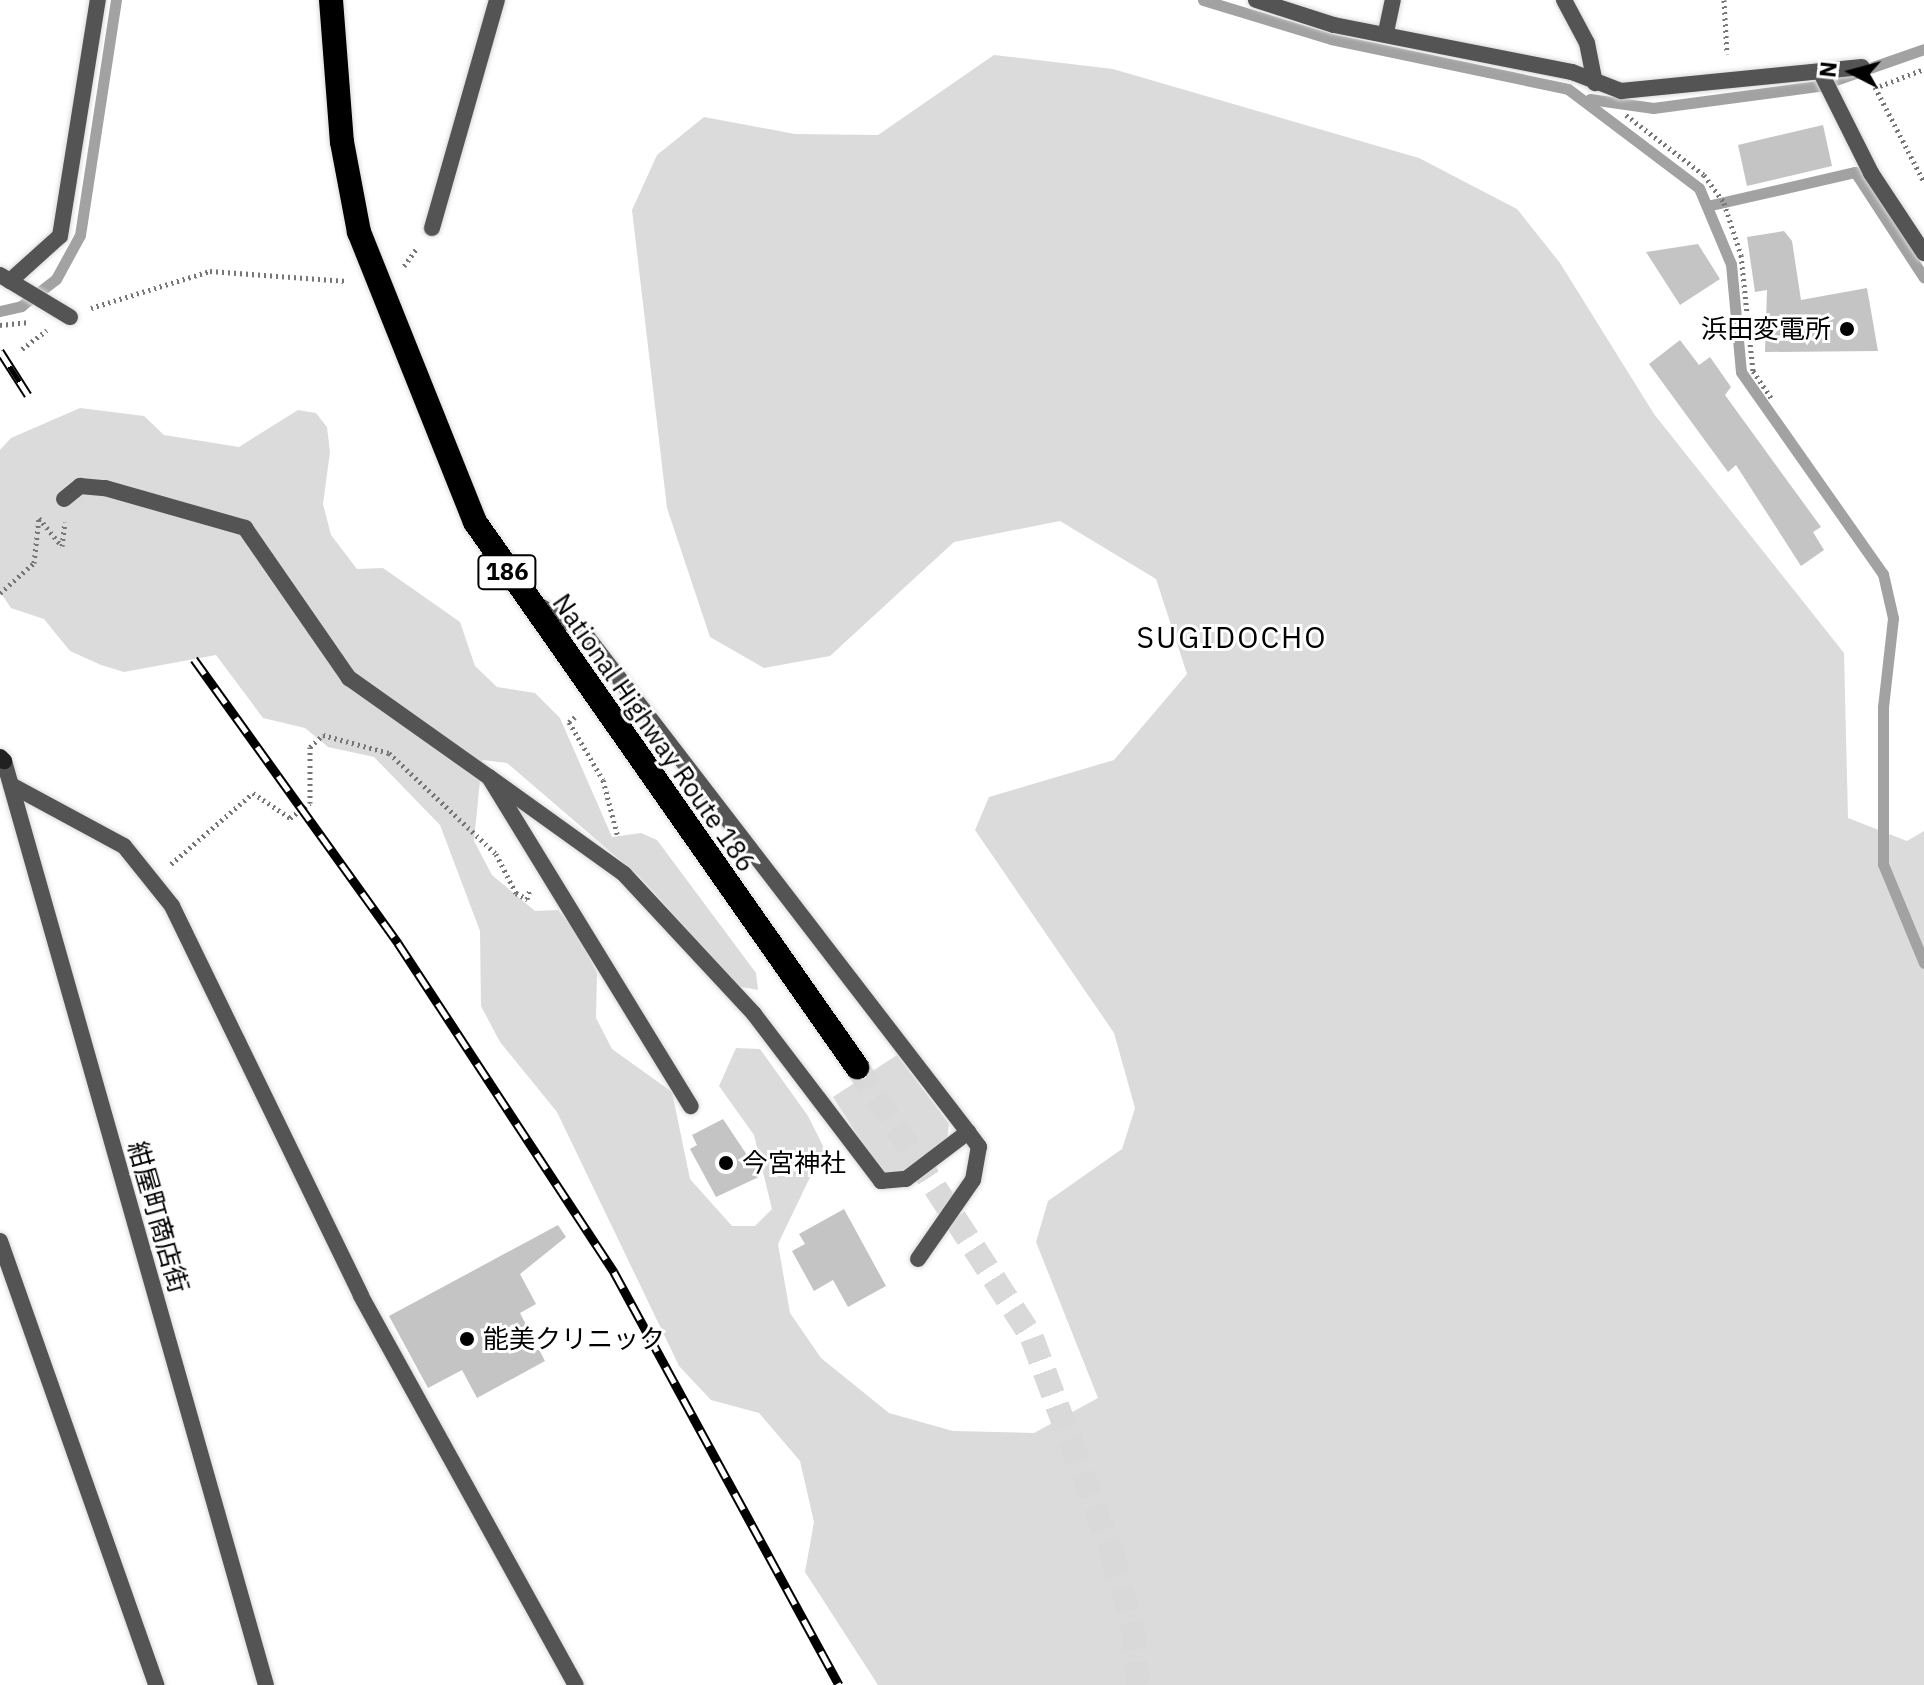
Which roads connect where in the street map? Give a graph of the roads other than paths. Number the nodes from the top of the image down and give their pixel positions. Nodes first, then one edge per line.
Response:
1 (98, 0) edge
2 (331, 0) edge
3 (497, 0) edge
4 (1256, 0) edge
5 (1393, 0) edge
6 (1564, 0) edge
7 (1386, 32) junction
8 (1862, 67) road end
9 (1821, 73) junction
10 (1595, 83) junction
11 (432, 228) road end
12 (1924, 253) edge
13 (11, 281) edge
14 (70, 317) road end
15 (64, 499) road end
16 (524, 597) junction
17 (2, 759) edge
18 (489, 777) junction
19 (11, 785) junction
20 (857, 1067) tunnel mouth
21 (691, 1106) dead end
22 (968, 1132) junction
23 (0, 1241) edge
24 (918, 1259) dead end
25 (156, 1685) edge
26 (266, 1685) edge
27 (576, 1685) edge

1 - 13 street
2 - 16 highway, National Highway Route 186 / 186
3 - 11 street
4 - 7 street
5 - 7 street
6 - 10 street
7 - 10 street
8 - 9 street
9 - 10 street
9 - 12 street
13 - 14 street
15 - 18 street
16 - 20 highway, National Highway Route 186 / 186
16 - 22 street
17 - 19 street, 紺屋町商店街
18 - 21 street
18 - 22 street
19 - 26 street, 紺屋町商店街
19 - 27 street
22 - 24 street
23 - 25 street

